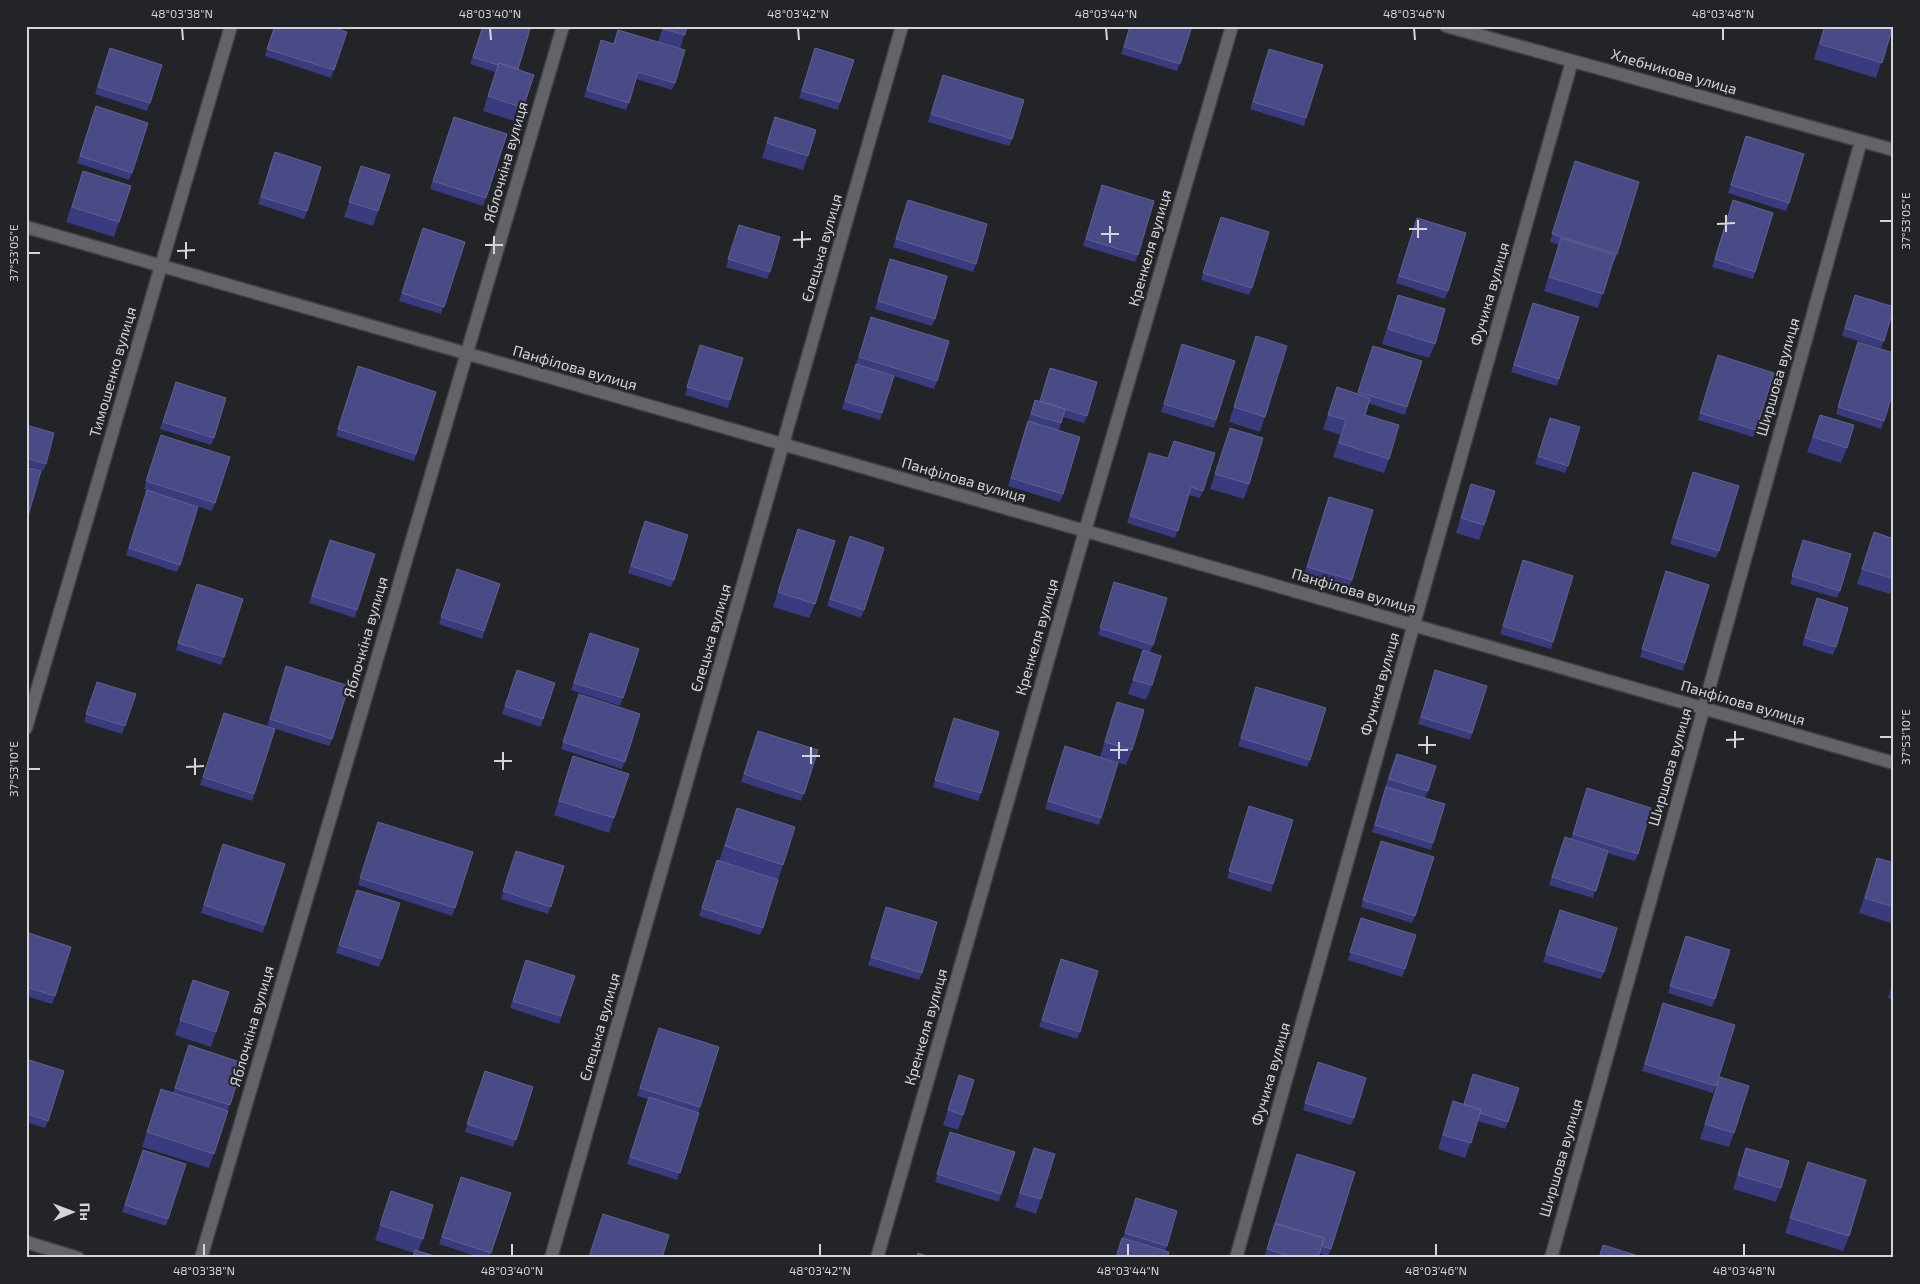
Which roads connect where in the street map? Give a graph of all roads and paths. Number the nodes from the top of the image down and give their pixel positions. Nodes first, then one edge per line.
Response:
1 (231, 26) edge
2 (563, 26) edge
3 (902, 26) edge
4 (1232, 26) edge
5 (1446, 26) edge
6 (1572, 61) junction
7 (1861, 141) junction
8 (1894, 150) edge
9 (26, 227) edge
10 (161, 266) junction
11 (467, 354) junction
12 (783, 444) junction
13 (1085, 531) junction
14 (1413, 626) junction
15 (1703, 708) junction
16 (26, 728) edge
17 (1894, 763) edge
18 (26, 1242) edge
19 (78, 1258) edge
20 (201, 1258) edge
21 (551, 1258) edge
22 (877, 1258) edge
23 (1236, 1258) edge
24 (1550, 1258) edge

1 - 10 street, Тимошенко вулиця
2 - 11 street, Яблочкіна вулиця
3 - 12 street, Єлецька вулиця
4 - 13 street, Кренкеля вулиця
5 - 6 street, Хлебникова улица
6 - 7 street, Хлебникова улица
6 - 14 street, Фучика вулиця
7 - 8 street, Хлебникова улица
7 - 15 street, Ширшова вулиця
9 - 10 street, Панфілова вулиця
10 - 11 street, Панфілова вулиця
10 - 16 street, Тимошенко вулиця
11 - 12 street, Панфілова вулиця
11 - 20 street, Яблочкіна вулиця
12 - 13 street, Панфілова вулиця
12 - 21 street, Єлецька вулиця
13 - 14 street, Панфілова вулиця
13 - 22 street, Кренкеля вулиця
14 - 15 street, Панфілова вулиця
14 - 23 street, Фучика вулиця
15 - 17 street, Панфілова вулиця
15 - 24 street, Ширшова вулиця
18 - 19 street

